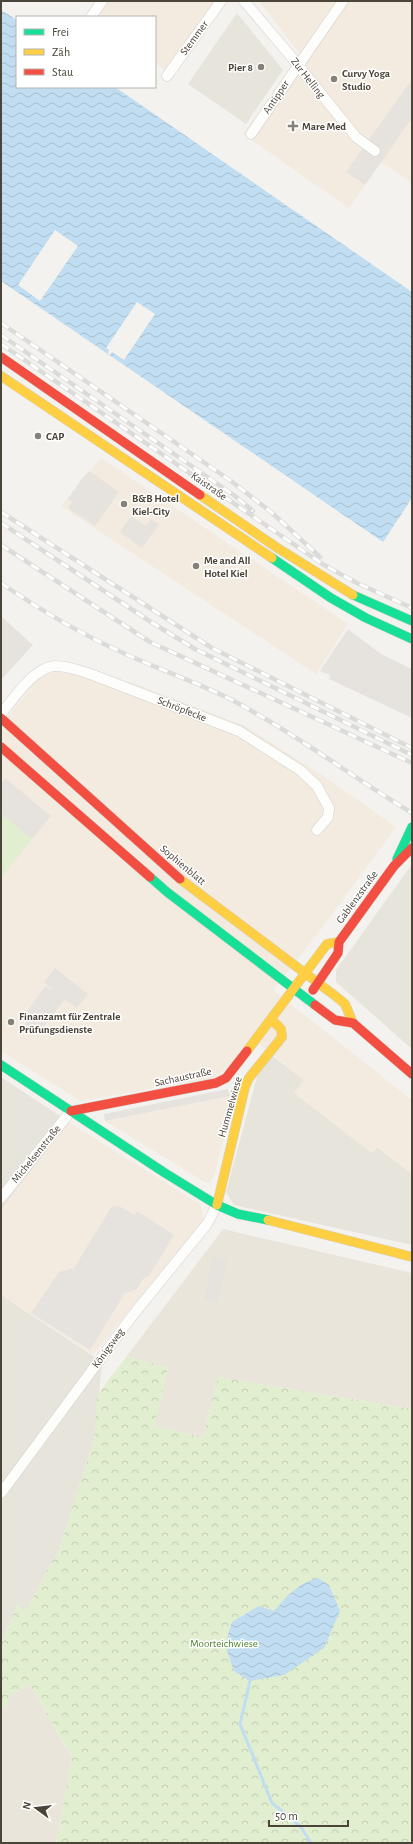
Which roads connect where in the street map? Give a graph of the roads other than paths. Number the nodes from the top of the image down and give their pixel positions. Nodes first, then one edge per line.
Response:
1 (102, 1) edge
2 (221, 1) edge
3 (244, 1) edge
4 (343, 1) edge
5 (92, 16) edge
6 (298, 65) junction
7 (167, 76) dead end
8 (251, 134) dead end
9 (375, 151) dead end
10 (1, 357) edge
11 (1, 376) edge
12 (412, 621) edge
13 (412, 639) edge
14 (1, 714) edge
15 (1, 718) edge
16 (1, 746) edge
17 (411, 829) edge
18 (317, 830) dead end
19 (412, 848) edge
20 (394, 866) junction
21 (340, 942) junction
22 (304, 972) junction
23 (318, 983) junction
24 (293, 988) junction
25 (307, 999) junction
26 (271, 1019) junction
27 (353, 1023) junction
28 (1, 1065) edge
29 (411, 1071) edge
30 (71, 1111) junction
31 (1, 1198) edge
32 (217, 1205) junction
33 (412, 1257) edge
34 (1, 1493) edge

1 - 5 street
2 - 7 street, Stemmer
3 - 6 street, Zur Helling
4 - 6 street, Antipper
6 - 8 street, Antipper
6 - 9 street, Zur Helling
10 - 12 main road, Kaistraße
11 - 13 main road
14 - 18 street, Schröpfecke
15 - 22 main road, Sophienblatt
16 - 24 main road, Sophienblatt
17 - 20 main road, Gablenzstraße
19 - 20 main road, Gablenzstraße
20 - 21 main road, Gablenzstraße
21 - 22 main road, Gablenzstraße
21 - 23 main road, Gablenzstraße
22 - 23 main road, Sophienblatt
22 - 24 main road, Gablenzstraße
23 - 25 main road, Gablenzstraße
23 - 27 main road, Sophienblatt
24 - 25 main road, Sophienblatt
24 - 26 main road
25 - 27 main road, Sophienblatt
26 - 30 main road, Sachaustraße
26 - 32 main road, Hummelwiese
27 - 29 main road, Sophienblatt
28 - 30 main road
30 - 31 street, Michelsenstraße
30 - 32 main road
32 - 33 main road
32 - 34 street, Königsweg

